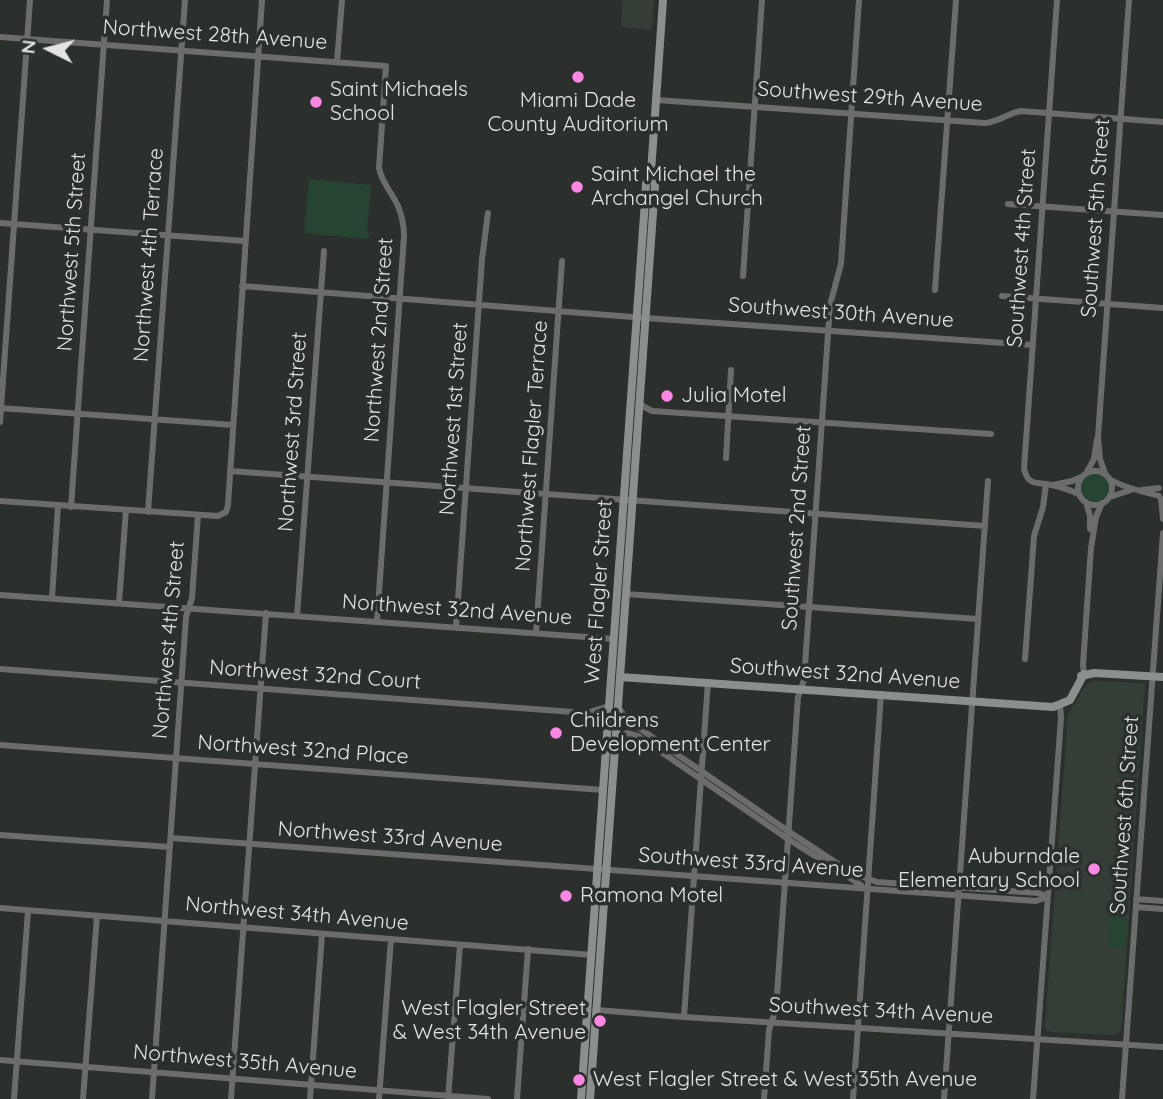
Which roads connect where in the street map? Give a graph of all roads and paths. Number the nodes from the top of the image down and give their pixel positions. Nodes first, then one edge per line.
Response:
1 (30, 0) edge
2 (107, 0) edge
3 (185, 0) edge
4 (262, 0) edge
5 (342, 0) edge
6 (663, 0) edge
7 (762, 0) edge
8 (859, 0) edge
9 (956, 0) edge
10 (1057, 0) edge
11 (1129, 0) edge
12 (0, 37) edge
13 (27, 38) junction
14 (104, 44) junction
15 (181, 50) junction
16 (258, 55) junction
17 (337, 62) junction
18 (386, 66) joint
19 (656, 100) junction
20 (755, 107) junction
21 (851, 113) junction
22 (1049, 114) junction
23 (1120, 119) junction
24 (947, 120) junction
25 (1163, 122) edge
26 (651, 172) junction
27 (1008, 204) dead end
28 (1043, 206) junction
29 (1114, 211) junction
30 (488, 213) dead end
31 (1163, 215) edge
32 (0, 223) edge
33 (14, 224) junction
34 (643, 227) junction
35 (91, 230) junction
36 (168, 236) junction
37 (245, 241) junction
38 (650, 243) junction
39 (324, 251) dead end
40 (562, 261) dead end
41 (743, 276) dead end
42 (242, 286) junction
43 (935, 290) dead end
44 (321, 293) junction
45 (1002, 296) dead end
46 (400, 299) junction
47 (1036, 299) junction
48 (1108, 304) junction
49 (479, 305) junction
50 (1163, 308) edge
51 (559, 310) junction
52 (641, 317) junction
53 (828, 330) junction
54 (1033, 345) junction
55 (731, 370) dead end
56 (639, 404) junction
57 (0, 408) edge
58 (652, 411) junction
59 (78, 414) junction
60 (728, 416) junction
61 (639, 417) junction
62 (155, 419) junction
63 (0, 422) edge
64 (822, 423) junction
65 (233, 425) junction
66 (991, 434) dead end
67 (1098, 438) junction
68 (726, 458) dead end
69 (230, 471) junction
70 (1105, 473) junction
71 (1084, 475) junction
72 (308, 477) junction
73 (1111, 480) junction
74 (988, 481) dead end
75 (387, 483) junction
76 (1049, 484) junction
77 (1162, 486) edge
78 (467, 489) junction
79 (1131, 490) junction
80 (1140, 491) junction
81 (546, 495) junction
82 (1080, 495) junction
83 (1110, 497) junction
84 (1161, 498) edge
85 (0, 501) edge
86 (628, 501) junction
87 (1086, 502) junction
88 (1102, 503) junction
89 (58, 506) junction
90 (71, 507) junction
91 (126, 510) junction
92 (148, 512) junction
93 (816, 514) junction
94 (198, 515) junction
95 (1163, 519) edge
96 (985, 526) junction
97 (1163, 533) edge
98 (1091, 548) junction
99 (626, 594) junction
100 (0, 595) edge
101 (52, 598) junction
102 (119, 603) junction
103 (810, 606) junction
104 (189, 607) junction
105 (266, 613) junction
106 (297, 616) junction
107 (978, 619) junction
108 (377, 621) junction
109 (456, 628) junction
110 (536, 633) junction
111 (623, 633) junction
112 (614, 639) junction
113 (1025, 659) dead end
114 (0, 669) edge
115 (1084, 674) junction
116 (620, 677) junction
117 (1158, 677) edge
118 (708, 682) junction
119 (182, 683) junction
120 (610, 687) junction
121 (801, 688) junction
122 (260, 689) junction
123 (881, 694) junction
124 (974, 701) junction
125 (1063, 703) junction
126 (614, 707) junction
127 (586, 713) junction
128 (608, 724) junction
129 (616, 738) junction
130 (0, 745) edge
131 (177, 758) junction
132 (255, 764) junction
133 (702, 771) junction
134 (701, 780) junction
135 (603, 790) junction
136 (788, 831) junction
137 (0, 835) edge
138 (171, 838) junction
139 (788, 839) junction
140 (249, 844) junction
141 (170, 847) junction
142 (602, 870) junction
143 (694, 876) junction
144 (834, 878) junction
145 (785, 882) junction
146 (867, 884) junction
147 (960, 887) junction
148 (960, 896) junction
149 (1047, 897) junction
150 (1136, 899) junction
151 (1163, 901) edge
152 (1136, 907) junction
153 (0, 908) edge
154 (1163, 909) edge
155 (28, 911) junction
156 (97, 916) junction
157 (165, 921) junction
158 (243, 928) junction
159 (322, 934) junction
160 (391, 939) junction
161 (460, 945) junction
162 (528, 949) junction
163 (592, 955) junction
164 (597, 1010) junction
165 (684, 1017) junction
166 (771, 1023) junction
167 (858, 1028) junction
168 (949, 1033) junction
169 (1037, 1038) junction
170 (1126, 1044) junction
171 (1163, 1047) edge
172 (0, 1060) edge
173 (17, 1061) junction
174 (85, 1066) junction
175 (154, 1072) junction
176 (232, 1078) junction
177 (311, 1085) junction
178 (380, 1090) junction
179 (448, 1097) edge
180 (14, 1099) edge
181 (83, 1099) edge
182 (152, 1099) edge
183 (231, 1099) edge
184 (310, 1099) edge
185 (379, 1099) edge
186 (488, 1099) edge
187 (517, 1099) edge
188 (581, 1099) edge
189 (590, 1099) edge
190 (764, 1099) edge
191 (853, 1099) edge
192 (944, 1099) edge
193 (1033, 1099) edge
194 (1122, 1099) edge

1 - 13 street
2 - 14 street, Northwest 5th Street
3 - 15 street, Northwest 4th Terrace
4 - 16 street, Northwest 4th Street
5 - 17 street
6 - 19 main road, West Flagler Street
7 - 20 street
8 - 21 street, Southwest 2nd Street
9 - 24 street
10 - 22 street, Southwest 4th Street
11 - 23 street, Southwest 5th Street
12 - 13 street, Northwest 28th Avenue
13 - 14 street, Northwest 28th Avenue
13 - 33 street
14 - 15 street, Northwest 28th Avenue
14 - 35 street, Northwest 5th Street
15 - 16 street, Northwest 28th Avenue
15 - 36 street, Northwest 4th Terrace
16 - 17 street, Northwest 28th Avenue
16 - 37 street, Northwest 4th Street
17 - 18 street, Northwest 28th Avenue
18 - 46 street, Northwest 2nd Street
19 - 20 street, Southwest 29th Avenue
19 - 26 main road, West Flagler Street
20 - 21 street, Southwest 29th Avenue
20 - 41 street
21 - 24 street, Southwest 29th Avenue
21 - 53 street, Southwest 2nd Street
22 - 23 street, Southwest 29th Avenue
22 - 24 street, Southwest 29th Avenue
22 - 28 street, Southwest 4th Street
23 - 25 street, Southwest 29th Avenue
23 - 29 street, Southwest 5th Street
24 - 43 street
26 - 34 main road, West Flagler Street
26 - 38 main road, West Flagler Street
27 - 28 street
28 - 29 street
28 - 47 street, Southwest 4th Street
29 - 31 street
29 - 48 street, Southwest 5th Street
30 - 49 street, Northwest 1st Street
32 - 33 street
33 - 35 street
33 - 57 street
34 - 38 main road
34 - 52 main road, West Flagler Street
35 - 36 street
35 - 59 street, Northwest 5th Street
36 - 37 street
36 - 62 street, Northwest 4th Terrace
37 - 42 street, Northwest 4th Street
38 - 52 main road, West Flagler Street
39 - 44 street, Northwest 3rd Street
40 - 51 street, Northwest Flagler Terrace
42 - 44 street, Southwest 30th Avenue
42 - 65 street, Northwest 4th Street
44 - 46 street, Southwest 30th Avenue
44 - 72 street, Northwest 3rd Street
45 - 47 street
46 - 49 street, Southwest 30th Avenue
46 - 75 street, Northwest 2nd Street
47 - 48 street
47 - 54 street, Southwest 4th Street
48 - 50 street
48 - 67 street, Southwest 5th Street
49 - 51 street, Southwest 30th Avenue
49 - 78 street, Northwest 1st Street
51 - 52 street, Southwest 30th Avenue
51 - 81 street, Northwest Flagler Terrace
52 - 53 street, Southwest 30th Avenue
52 - 56 main road, West Flagler Street
52 - 86 main road, West Flagler Street
53 - 54 street, Southwest 30th Avenue
53 - 64 street, Southwest 2nd Street
54 - 76 street, Southwest 4th Street
55 - 60 street
56 - 58 street
56 - 61 main road, West Flagler Street
57 - 59 street
57 - 63 street
58 - 60 street
58 - 61 street
59 - 62 street
59 - 90 street, Northwest 5th Street
60 - 64 street
60 - 68 street
61 - 86 main road, West Flagler Street
62 - 65 street
62 - 92 street, Northwest 4th Terrace
64 - 66 street
64 - 93 street, Southwest 2nd Street
65 - 69 street, Northwest 4th Street
67 - 70 street, Southwest 5th Street
67 - 71 street, Southwest 5th Street
69 - 72 street
69 - 94 street, Northwest 4th Street
70 - 71 street
70 - 73 street
71 - 76 street
71 - 82 street
72 - 75 street
72 - 106 street, Northwest 3rd Street
73 - 79 street
73 - 83 street
74 - 96 street
75 - 78 street
75 - 108 street, Northwest 2nd Street
76 - 82 street
76 - 113 street
77 - 80 street
77 - 84 street
78 - 81 street
78 - 109 street, Northwest 1st Street
79 - 80 street
79 - 83 street
80 - 84 street
81 - 86 street
81 - 110 street, Northwest Flagler Terrace
82 - 87 street
83 - 88 street
84 - 95 street
85 - 89 street
86 - 93 street
86 - 99 main road, West Flagler Street
86 - 112 main road, West Flagler Street
87 - 88 street
87 - 98 street
88 - 98 street
89 - 90 street
89 - 101 street
90 - 91 street
91 - 92 street
91 - 102 street
92 - 94 street
93 - 96 street
93 - 103 street, Southwest 2nd Street
94 - 104 street, Northwest 4th Street
96 - 107 street
97 - 117 street, Southwest 6th Street
98 - 115 street
99 - 103 street
99 - 111 main road, West Flagler Street
100 - 101 street
101 - 102 street
102 - 104 street
103 - 107 street
103 - 121 street, Southwest 2nd Street
104 - 105 street
104 - 119 street, Northwest 4th Street
105 - 106 street, Northwest 32nd Avenue
105 - 122 street
106 - 108 street, Northwest 32nd Avenue
107 - 124 street
108 - 109 street, Northwest 32nd Avenue
109 - 110 street, Northwest 32nd Avenue
110 - 112 street, Northwest 32nd Avenue
111 - 112 main road
111 - 116 main road, West Flagler Street
112 - 120 main road, West Flagler Street
114 - 119 street, Northwest 32nd Court
115 - 117 main road
115 - 125 main road
116 - 118 main road, Southwest 32nd Avenue
116 - 120 main road
116 - 126 main road, West Flagler Street
117 - 150 street, Southwest 6th Street
118 - 121 main road, Southwest 32nd Avenue
118 - 133 street
119 - 122 street, Northwest 32nd Court
119 - 131 street, Northwest 4th Street
120 - 126 main road, West Flagler Street
121 - 123 main road, Southwest 32nd Avenue
121 - 136 street, Southwest 2nd Street
122 - 127 street, Northwest 32nd Court
122 - 132 street
123 - 124 main road, Southwest 32nd Avenue
123 - 146 street
124 - 125 main road, Southwest 32nd Avenue
124 - 147 street
125 - 149 street
126 - 127 street, Northwest 32nd Court
126 - 128 main road, West Flagler Street
126 - 129 main road, West Flagler Street
126 - 133 street
127 - 128 street, Northwest 32nd Court
128 - 135 main road, West Flagler Street
129 - 134 street
129 - 142 main road, West Flagler Street
130 - 131 street, Northwest 32nd Place
131 - 132 street, Northwest 32nd Place
131 - 138 street, Northwest 4th Street
132 - 135 street, Northwest 32nd Place
132 - 140 street
133 - 134 street
133 - 136 street
134 - 139 street
134 - 143 street
135 - 142 main road, West Flagler Street
136 - 139 street, Southwest 2nd Street
136 - 146 street
137 - 141 street
138 - 140 street, Northwest 33rd Avenue
138 - 141 street, Northwest 4th Street
139 - 144 street
139 - 145 street, Southwest 2nd Street
140 - 142 street, Northwest 33rd Avenue
140 - 158 street
141 - 157 street, Northwest 4th Street
142 - 143 street, Southwest 33rd Avenue
142 - 163 main road, West Flagler Street
142 - 164 main road, West Flagler Street
143 - 145 street, Southwest 33rd Avenue
143 - 165 street
144 - 145 street, Southwest 33rd Avenue
144 - 146 street, Southwest 33rd Avenue
144 - 146 street
145 - 166 street, Southwest 2nd Street
146 - 147 street, Southwest 33rd Avenue
146 - 148 street, Southwest 33rd Avenue
146 - 167 street
147 - 148 street
147 - 149 street, Southwest 33rd Avenue
148 - 149 street, Southwest 33rd Avenue
148 - 168 street
149 - 169 street
150 - 151 street
150 - 152 street, Southwest 6th Street
152 - 154 street
152 - 170 street, Southwest 6th Street
153 - 155 street, Northwest 34th Avenue
155 - 156 street, Northwest 34th Avenue
155 - 173 street
156 - 157 street, Northwest 34th Avenue
156 - 174 street
157 - 158 street, Northwest 34th Avenue
157 - 175 street, Northwest 4th Street
158 - 159 street, Northwest 34th Avenue
158 - 176 street
159 - 160 street, Northwest 34th Avenue
159 - 177 street
160 - 161 street, Northwest 34th Avenue
160 - 178 street
161 - 162 street, Northwest 34th Avenue
161 - 179 street
162 - 163 street, Northwest 34th Avenue
162 - 187 street
163 - 188 main road, West Flagler Street
164 - 165 street, Southwest 34th Avenue
164 - 189 main road, West Flagler Street
165 - 166 street, Southwest 34th Avenue
166 - 167 street, Southwest 34th Avenue
166 - 190 street, Southwest 2nd Street
167 - 168 street, Southwest 34th Avenue
167 - 191 street
168 - 169 street, Southwest 34th Avenue
168 - 192 street
169 - 170 street, Southwest 34th Avenue
169 - 193 street
170 - 171 street, Southwest 34th Avenue
170 - 194 street, Southwest 6th Street
172 - 173 street, Northwest 35th Avenue
173 - 174 street, Northwest 35th Avenue
173 - 180 street
174 - 175 street, Northwest 35th Avenue
174 - 181 street
175 - 176 street, Northwest 35th Avenue
175 - 182 street, Northwest 4th Street
176 - 177 street, Northwest 35th Avenue
176 - 183 street
177 - 178 street, Northwest 35th Avenue
177 - 184 street
178 - 179 street, Northwest 35th Avenue
178 - 185 street
179 - 186 street, Northwest 35th Avenue

